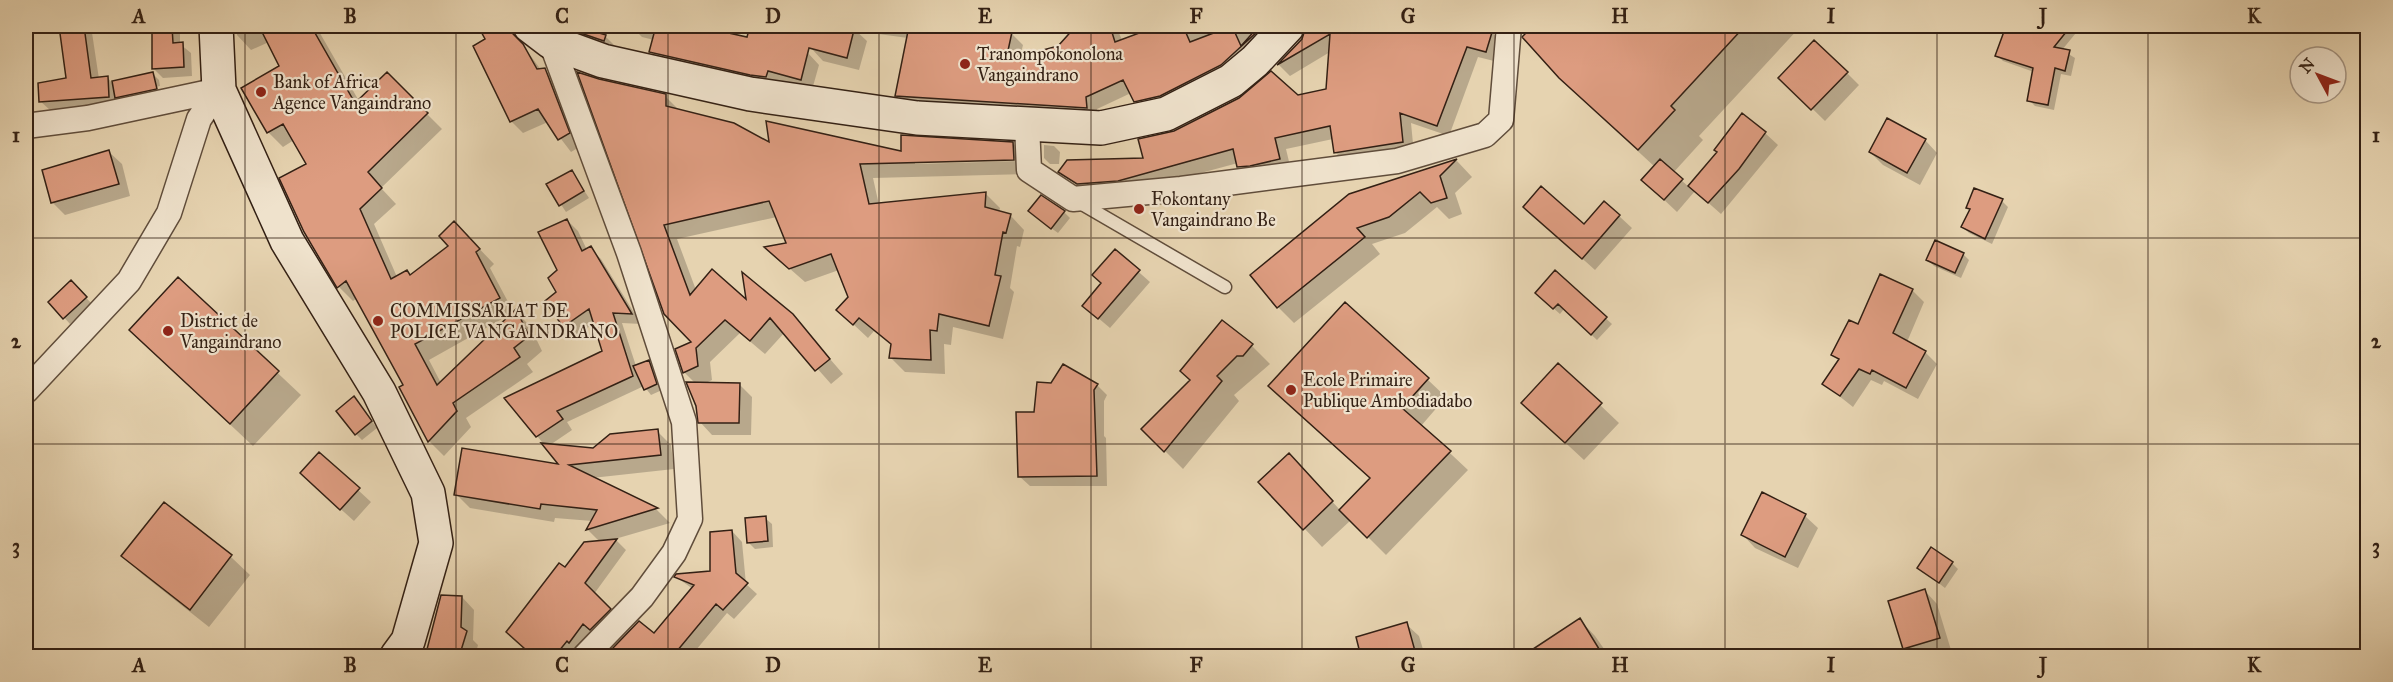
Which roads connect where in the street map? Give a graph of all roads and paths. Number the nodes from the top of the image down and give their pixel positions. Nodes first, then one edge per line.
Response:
1 (216, 26) edge
2 (1288, 26) edge
3 (1509, 26) edge
4 (540, 34) edge
5 (219, 90) junction
6 (1027, 124) junction
7 (26, 126) edge
8 (1073, 199) junction
9 (1225, 287) dead end
10 (26, 391) edge
11 (398, 657) edge
12 (585, 657) edge

1 - 5 main road
2 - 6 main road
3 - 8 street
4 - 6 main road
4 - 12 street
5 - 7 street
5 - 10 street
5 - 11 main road
6 - 8 street
8 - 9 lane

